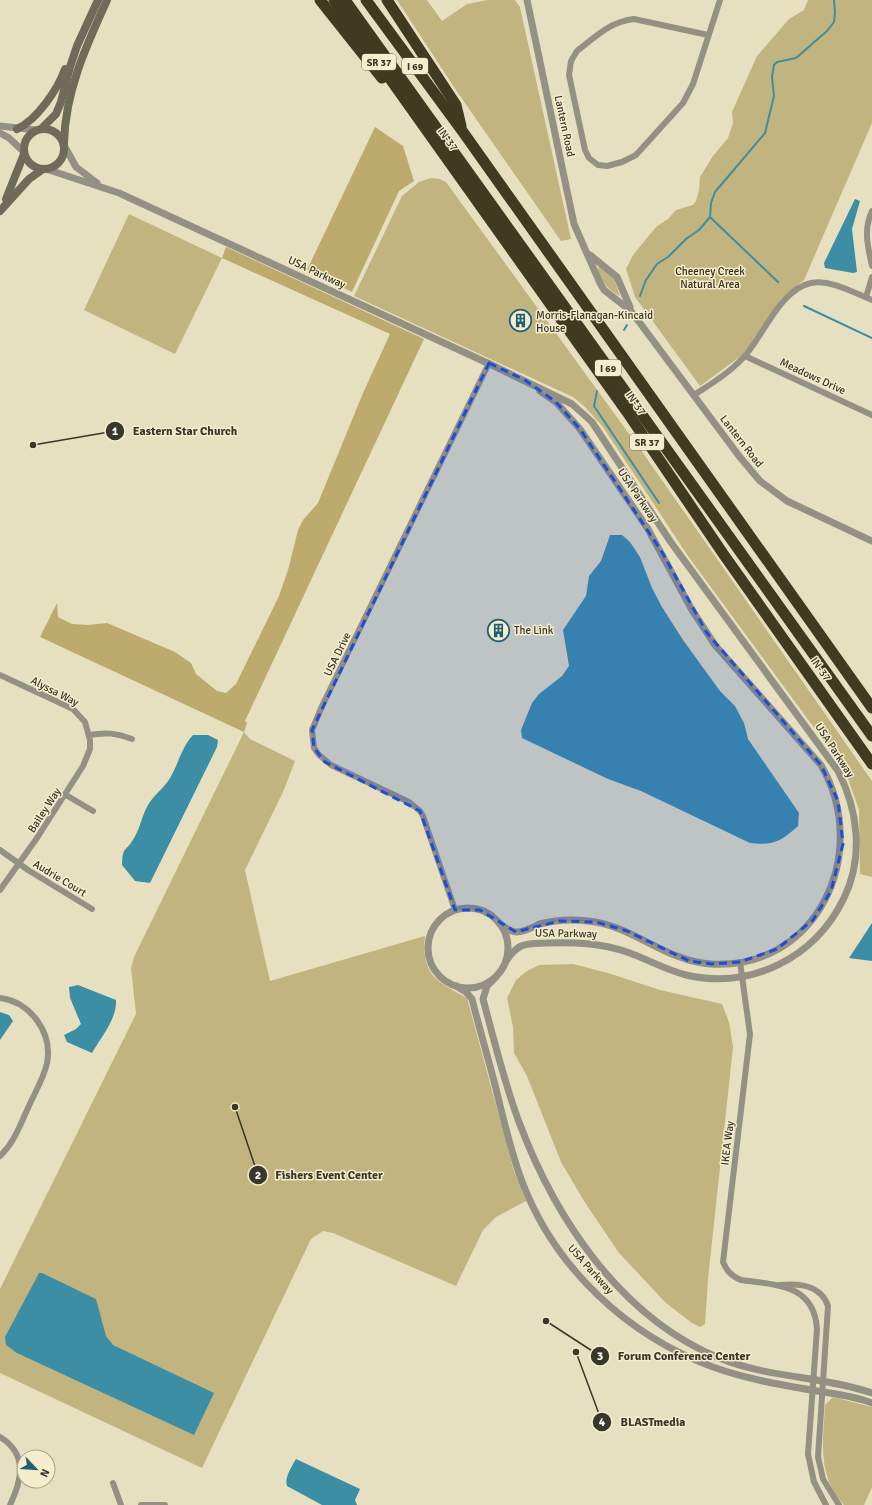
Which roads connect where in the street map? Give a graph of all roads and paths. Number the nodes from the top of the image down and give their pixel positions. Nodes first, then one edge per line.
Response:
1 (107, 0) edge
2 (320, 0) edge
3 (334, 0) edge
4 (344, 0) edge
5 (366, 0) edge
6 (387, 0) edge
7 (527, 0) edge
8 (720, 0) edge
9 (96, 1) edge
10 (708, 35) junction
11 (77, 46) junction
12 (421, 125) junction
13 (0, 126) edge
14 (17, 128) junction
15 (39, 129) junction
16 (463, 132) junction
17 (0, 133) edge
18 (64, 144) junction
19 (24, 153) junction
20 (44, 169) junction
21 (98, 184) junction
22 (2, 209) edge
23 (872, 211) edge
24 (588, 254) junction
25 (872, 266) edge
26 (872, 277) edge
27 (869, 298) edge
28 (631, 311) junction
29 (745, 356) junction
30 (489, 363) junction
31 (525, 380) junction
32 (694, 395) junction
33 (872, 415) edge
34 (872, 541) edge
35 (0, 675) edge
36 (852, 680) junction
37 (872, 705) edge
38 (872, 708) edge
39 (89, 735) junction
40 (872, 736) edge
41 (132, 739) dead end
42 (872, 764) edge
43 (66, 795) junction
44 (93, 811) dead end
45 (0, 850) edge
46 (19, 864) junction
47 (0, 890) edge
48 (92, 909) dead end
49 (455, 910) junction
50 (500, 924) junction
51 (506, 961) junction
52 (740, 962) junction
53 (496, 977) junction
54 (742, 977) junction
55 (456, 986) junction
56 (0, 998) edge
57 (0, 1156) edge
58 (778, 1286) junction
59 (812, 1380) junction
60 (823, 1382) junction
61 (812, 1390) junction
62 (822, 1392) junction
63 (872, 1393) edge
64 (872, 1403) edge
65 (0, 1437) edge
66 (113, 1483) dead end
67 (10, 1505) edge
68 (121, 1505) edge
69 (141, 1505) edge
70 (165, 1505) edge
71 (826, 1505) edge
72 (839, 1505) edge

1 - 18 main road
2 - 12 highway
3 - 12 highway, IN-37 / SR 37
4 - 40 highway, I 69
5 - 16 highway, I 69
6 - 16 highway
7 - 24 street, Lantern Road
8 - 10 street
9 - 11 main road
10 - 10 street
11 - 14 main road
11 - 15 main road
12 - 42 highway, IN-37 / SR 37
13 - 14 street
14 - 15 street
15 - 18 main road
15 - 19 main road
16 - 36 highway, I 69
17 - 19 street
18 - 20 main road
18 - 21 street, USA Parkway
19 - 20 main road
19 - 22 main road
20 - 21 street, USA Parkway
20 - 22 main road
21 - 30 street, USA Parkway
23 - 25 street
24 - 28 street, Lantern Road
24 - 28 street, Lantern Road
26 - 27 street
27 - 29 street
28 - 32 street, Lantern Road
29 - 32 street
29 - 33 street, Meadows Drive
30 - 31 street, USA Parkway
30 - 49 street, USA Drive
31 - 52 street, USA Parkway
31 - 54 street, USA Parkway
32 - 34 street, Lantern Road
35 - 39 street, Alyssa Way
36 - 37 highway
36 - 38 highway, I 69
39 - 41 street
39 - 43 street, Bailey Way
43 - 44 street
43 - 46 street, Bailey Way
45 - 46 street, Audrie Court
46 - 47 street, Bailey Way
46 - 48 street, Audrie Court
49 - 50 street, USA Parkway
49 - 55 street, USA Parkway
50 - 51 street, USA Parkway
50 - 52 street, USA Parkway
51 - 53 street, USA Parkway
51 - 54 street, USA Parkway
52 - 54 street, IKEA Way
53 - 55 street, USA Parkway
53 - 59 street, USA Parkway
54 - 58 street, IKEA Way
55 - 61 street, USA Parkway
56 - 57 street
58 - 59 street, IKEA Way
58 - 60 street, IKEA Way
59 - 60 street, USA Parkway
59 - 61 street, IKEA Way
60 - 62 street, IKEA Way
60 - 63 street, USA Parkway
61 - 62 street, USA Parkway
61 - 71 street, IKEA Way
62 - 64 street, USA Parkway
62 - 72 street, IKEA Way
65 - 67 street
66 - 68 street
69 - 70 street

